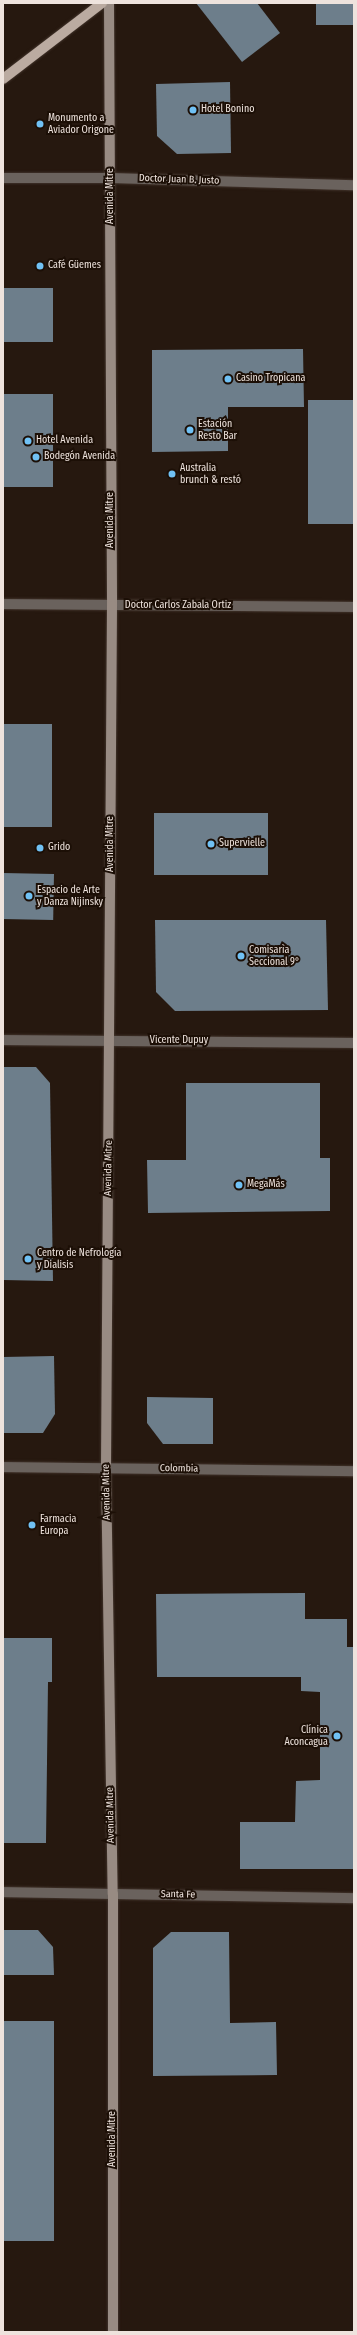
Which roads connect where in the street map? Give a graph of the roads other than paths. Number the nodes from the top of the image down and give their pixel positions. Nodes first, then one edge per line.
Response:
1 (102, 3) edge
2 (109, 3) edge
3 (3, 78) edge
4 (3, 178) edge
5 (111, 178) junction
6 (354, 185) edge
7 (3, 604) edge
8 (112, 606) junction
9 (354, 607) edge
10 (3, 1040) edge
11 (110, 1041) junction
12 (354, 1043) edge
13 (3, 1467) edge
14 (106, 1469) junction
15 (354, 1472) edge
16 (3, 1892) edge
17 (112, 1894) junction
18 (354, 1898) edge
19 (113, 2332) edge

1 - 3 main road
2 - 5 main road, Avenida Mitre
4 - 5 street, Doctor Juan B. Justo
5 - 6 street, Doctor Juan B. Justo
5 - 8 main road, Avenida Mitre
7 - 8 street, Doctor Carlos Zabala Ortiz
8 - 9 street, Doctor Carlos Zabala Ortiz
8 - 11 main road, Avenida Mitre
10 - 11 street, Vicente Dupuy
11 - 12 street, Vicente Dupuy
11 - 14 main road, Avenida Mitre
13 - 14 street, Colombia
14 - 15 street, Colombia
14 - 17 main road, Avenida Mitre
16 - 17 street, Santa Fe
17 - 18 street, Santa Fe
17 - 19 main road, Avenida Mitre

